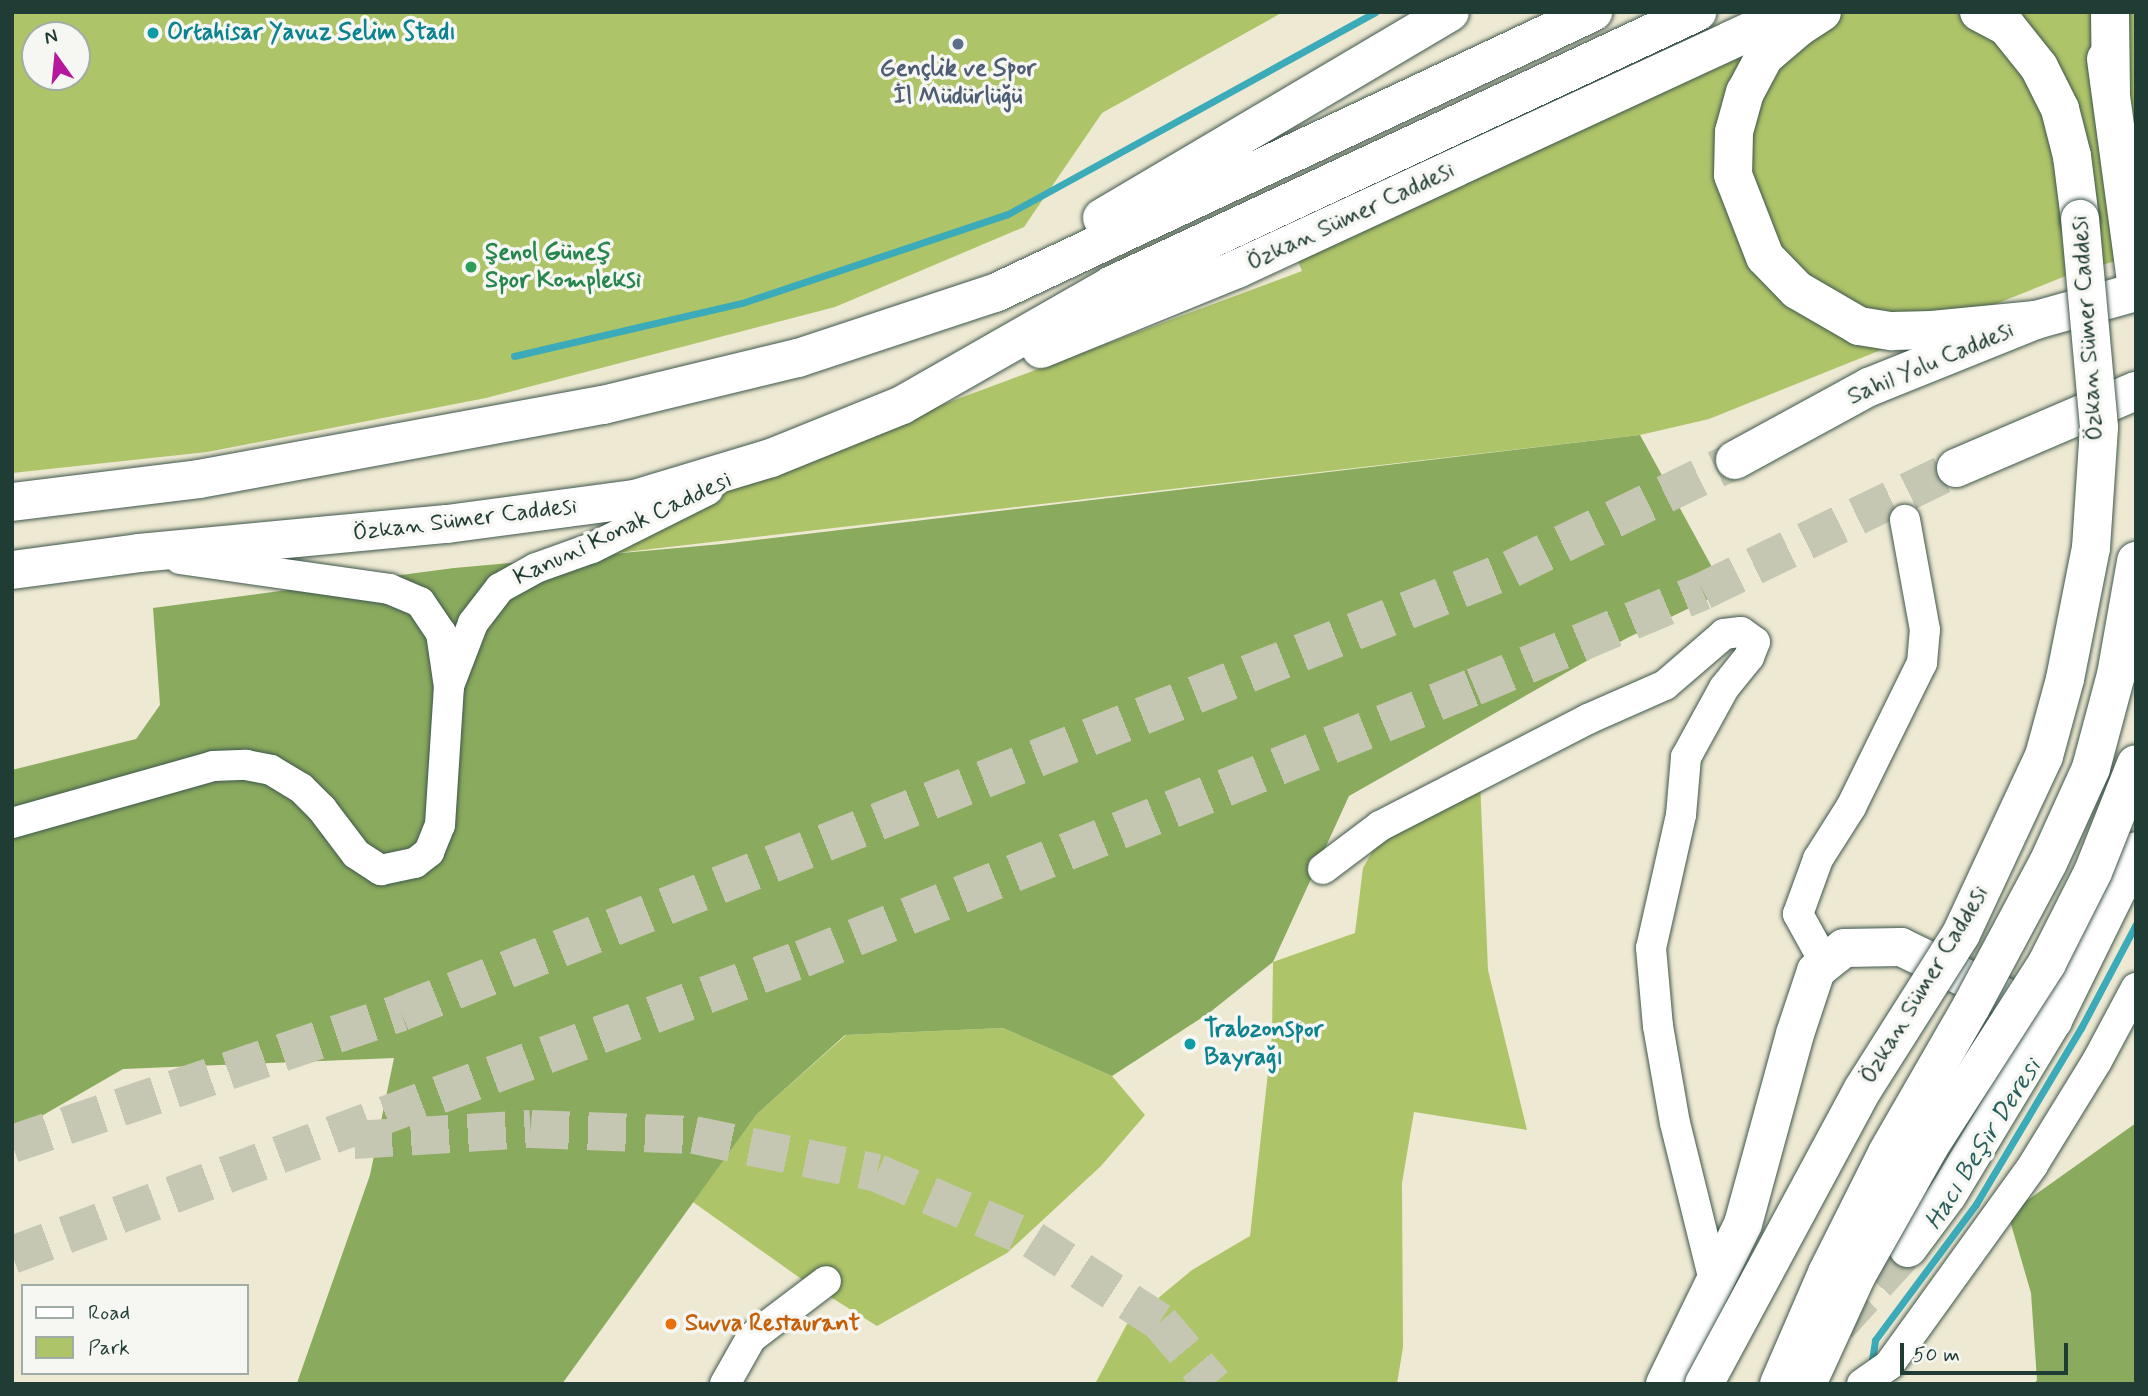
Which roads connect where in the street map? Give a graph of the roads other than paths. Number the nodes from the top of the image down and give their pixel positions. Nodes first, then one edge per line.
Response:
1 (1450, 12) edge
2 (1593, 12) edge
3 (1697, 12) edge
4 (1792, 12) edge
5 (1822, 12) edge
6 (1979, 12) edge
7 (2099, 12) edge
8 (2110, 12) edge
9 (2111, 90) junction
10 (2136, 282) edge
11 (2136, 292) edge
12 (2036, 320) junction
13 (798, 358) junction
14 (2136, 391) edge
15 (902, 405) junction
16 (771, 458) junction
17 (1735, 460) tunnel mouth
18 (1956, 468) tunnel mouth
19 (12, 502) edge
20 (1905, 520) dead end
21 (139, 553) junction
22 (2136, 561) edge
23 (12, 570) edge
24 (449, 687) junction
25 (2136, 764) edge
26 (12, 823) edge
27 (2134, 860) edge
28 (1323, 869) dead end
29 (1825, 962) junction
30 (2136, 988) edge
31 (2053, 1020) junction
32 (1908, 1248) tunnel mouth
33 (826, 1281) dead end
34 (1714, 1282) junction
35 (725, 1384) edge
36 (1665, 1384) edge
37 (1704, 1384) edge
38 (1779, 1384) edge
39 (1807, 1384) edge
40 (1862, 1384) edge

1 - 13 main road
2 - 13 main road
3 - 15 main road, Özkan Sümer Caddesi
4 - 15 main road, Özkan Sümer Caddesi
5 - 12 main road
6 - 37 main road, Özkan Sümer Caddesi, bridge
7 - 9 main road, Özkan Sümer Caddesi
8 - 9 main road
9 - 10 main road, Özkan Sümer Caddesi
11 - 12 main road, Sahil Yolu Caddesi
12 - 17 main road, Sahil Yolu Caddesi
13 - 19 main road
14 - 18 main road
15 - 16 main road, Özkan Sümer Caddesi
16 - 21 main road, Özkan Sümer Caddesi
16 - 24 street, Kanuni Konak Caddesi
20 - 29 street
21 - 23 main road, Özkan Sümer Caddesi
21 - 24 street
22 - 38 main road, Özkan Sümer Caddesi, bridge
24 - 26 street
25 - 39 main road, bridge
27 - 31 main road
28 - 34 street
29 - 31 main road
29 - 34 main road
30 - 40 street
31 - 32 main road
33 - 35 street
34 - 36 main road

